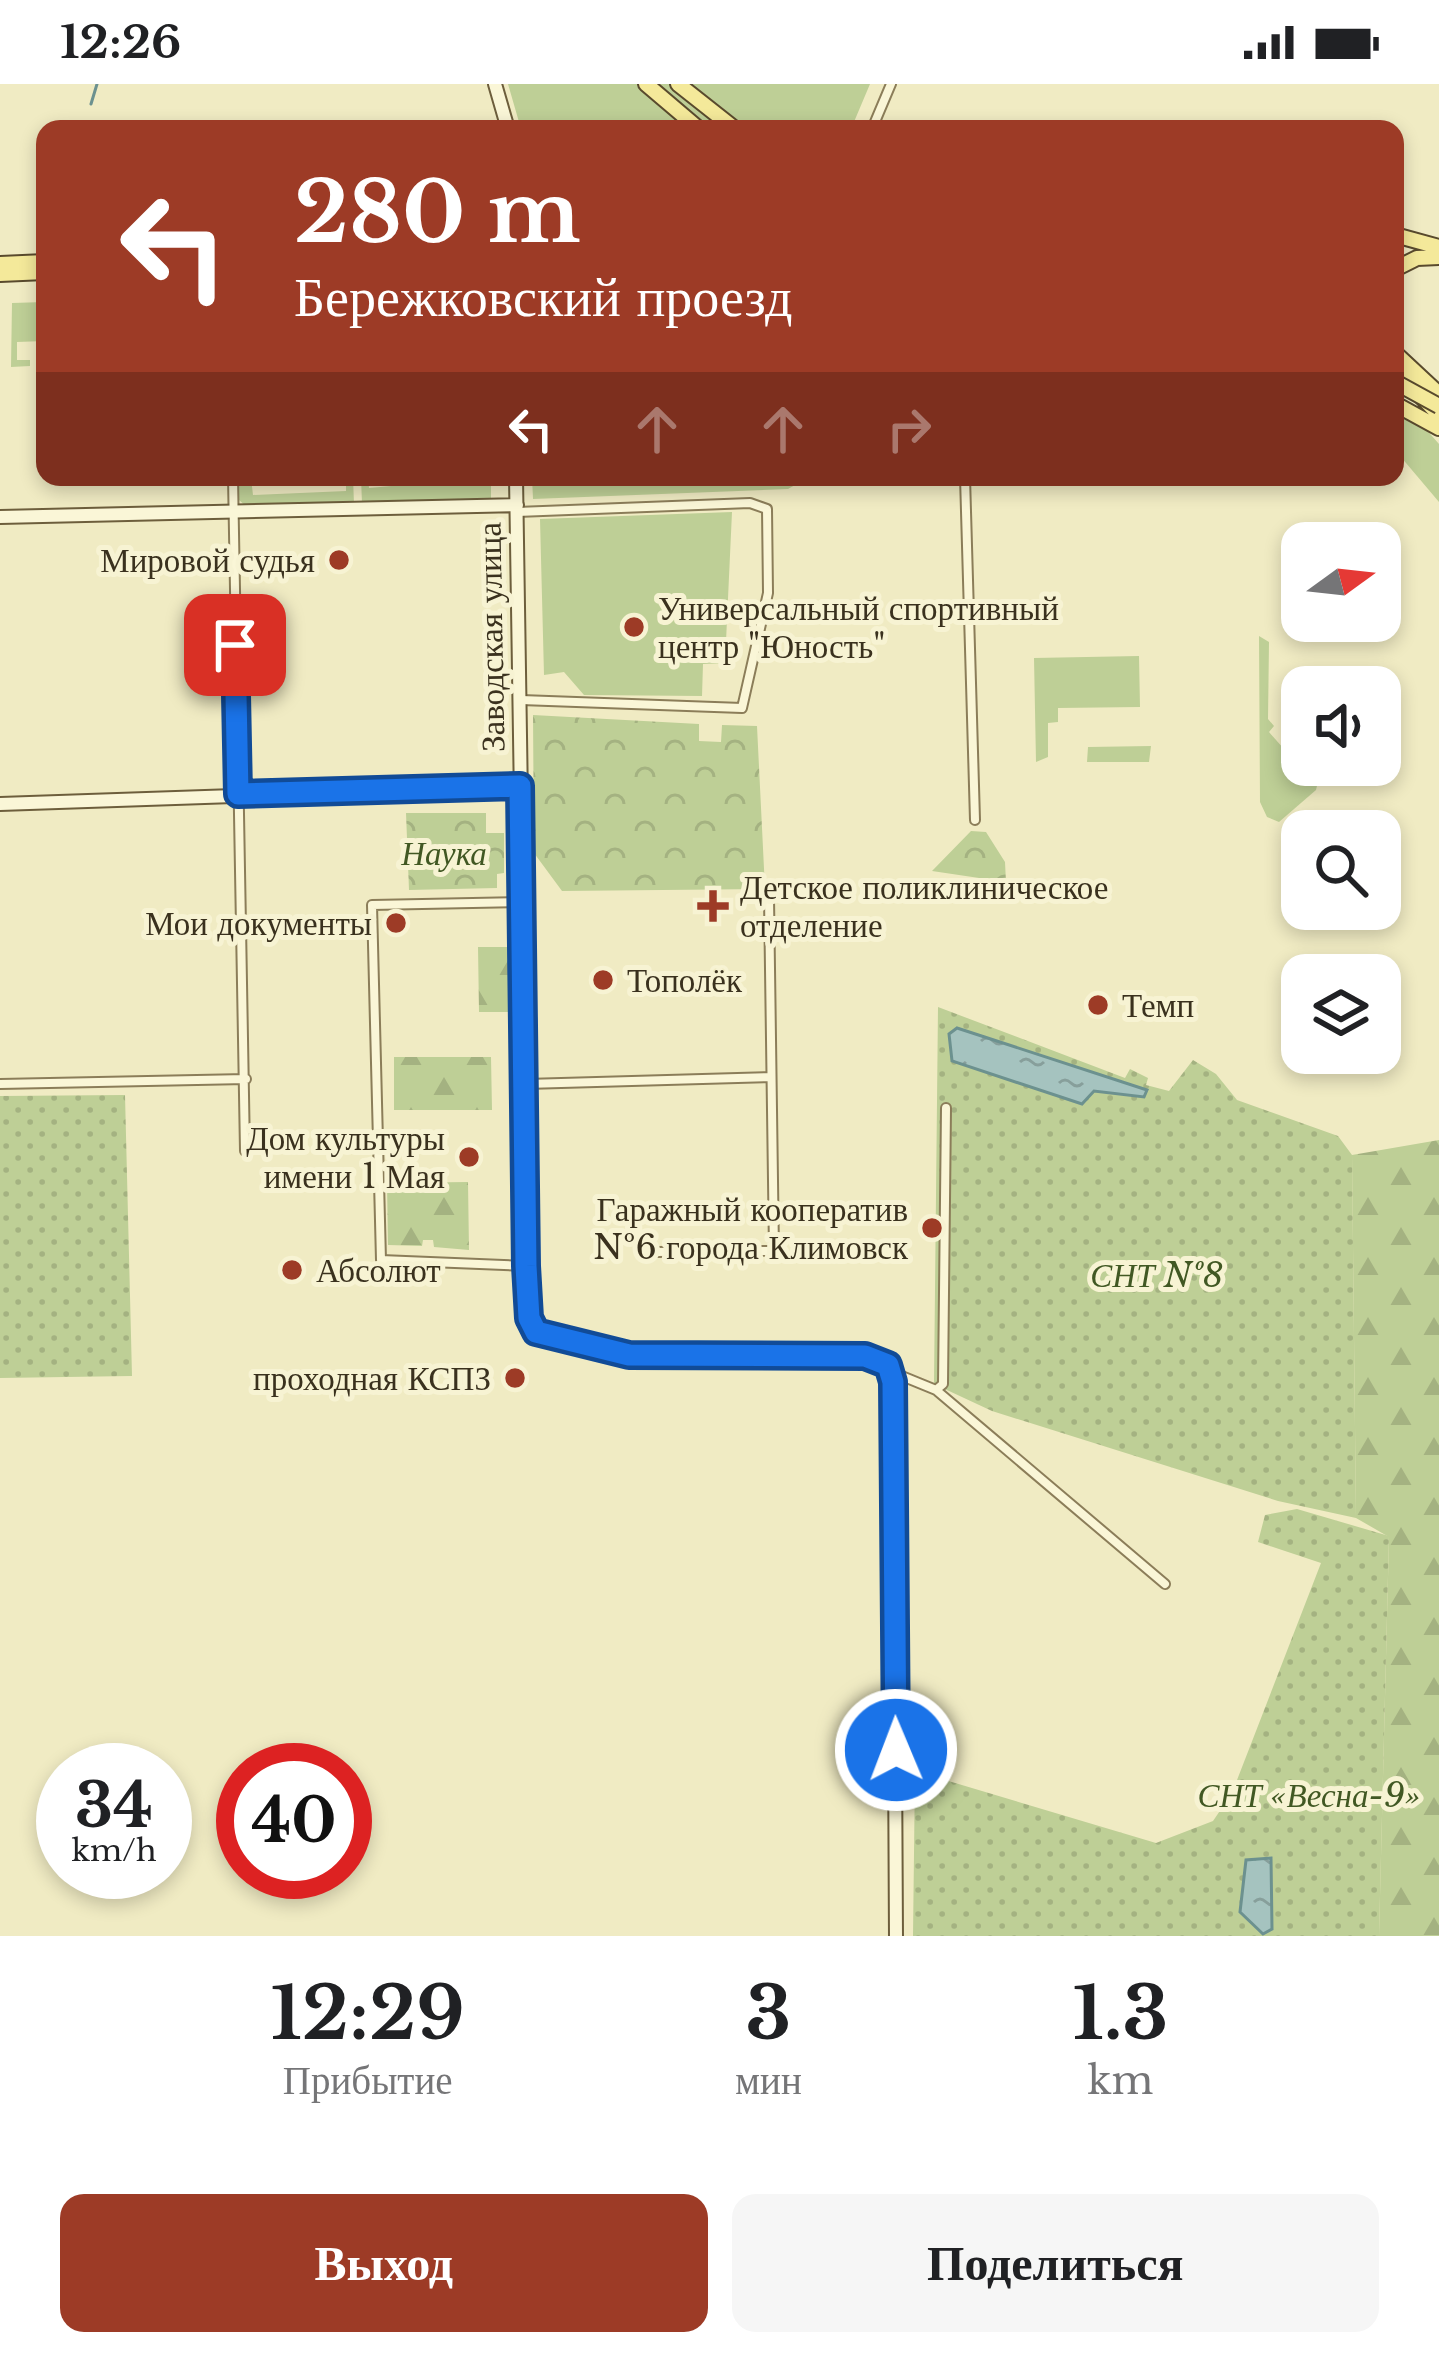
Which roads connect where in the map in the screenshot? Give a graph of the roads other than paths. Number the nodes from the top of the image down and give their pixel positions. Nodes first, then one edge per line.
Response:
1 (495, 84) edge
2 (646, 84) edge
3 (678, 84) edge
4 (891, 84) edge
5 (505, 120) edge
6 (688, 120) edge
7 (724, 120) edge
8 (876, 120) edge
9 (1404, 237) edge
10 (1439, 247) edge
11 (1439, 257) edge
12 (36, 262) edge
13 (0, 264) edge
14 (1404, 264) edge
15 (36, 272) edge
16 (0, 274) edge
17 (1404, 362) edge
18 (1404, 383) edge
19 (1439, 394) edge
20 (1404, 409) edge
21 (1439, 410) edge
22 (1439, 428) edge
23 (232, 486) edge
24 (516, 486) edge
25 (965, 486) edge
26 (517, 509) junction
27 (233, 512) junction
28 (0, 517) edge
29 (519, 700) junction
30 (520, 786) junction
31 (238, 794) junction
32 (0, 804) edge
33 (975, 820) dead end
34 (769, 898) dead end
35 (521, 902) junction
36 (770, 1077) junction
37 (246, 1079) junction
38 (0, 1084) edge
39 (524, 1084) junction
40 (946, 1108) dead end
41 (245, 1151) dead end
42 (656, 1252) dead end
43 (526, 1266) junction
44 (892, 1372) junction
45 (936, 1390) junction
46 (1165, 1584) dead end
47 (896, 1936) edge

1 - 5 street
2 - 6 main road
3 - 7 main road
4 - 8 street
9 - 10 main road
11 - 14 main road
12 - 13 main road
15 - 16 main road
17 - 19 main road
18 - 21 main road, bridge
20 - 22 main road
23 - 27 street
24 - 26 street, Заводская улица
25 - 33 street
26 - 27 street
26 - 29 street, Заводская улица
26 - 29 street
27 - 28 street
27 - 31 street
29 - 30 street, Заводская улица
30 - 31 street
30 - 35 street, Заводская улица
31 - 32 street
31 - 37 street
34 - 36 street
35 - 39 street, Заводская улица
35 - 43 street
36 - 39 street
36 - 42 street
37 - 38 street
37 - 41 street
39 - 43 street, Заводская улица
40 - 45 street
43 - 44 street, Заводская улица
44 - 45 street
44 - 47 street
45 - 46 street

